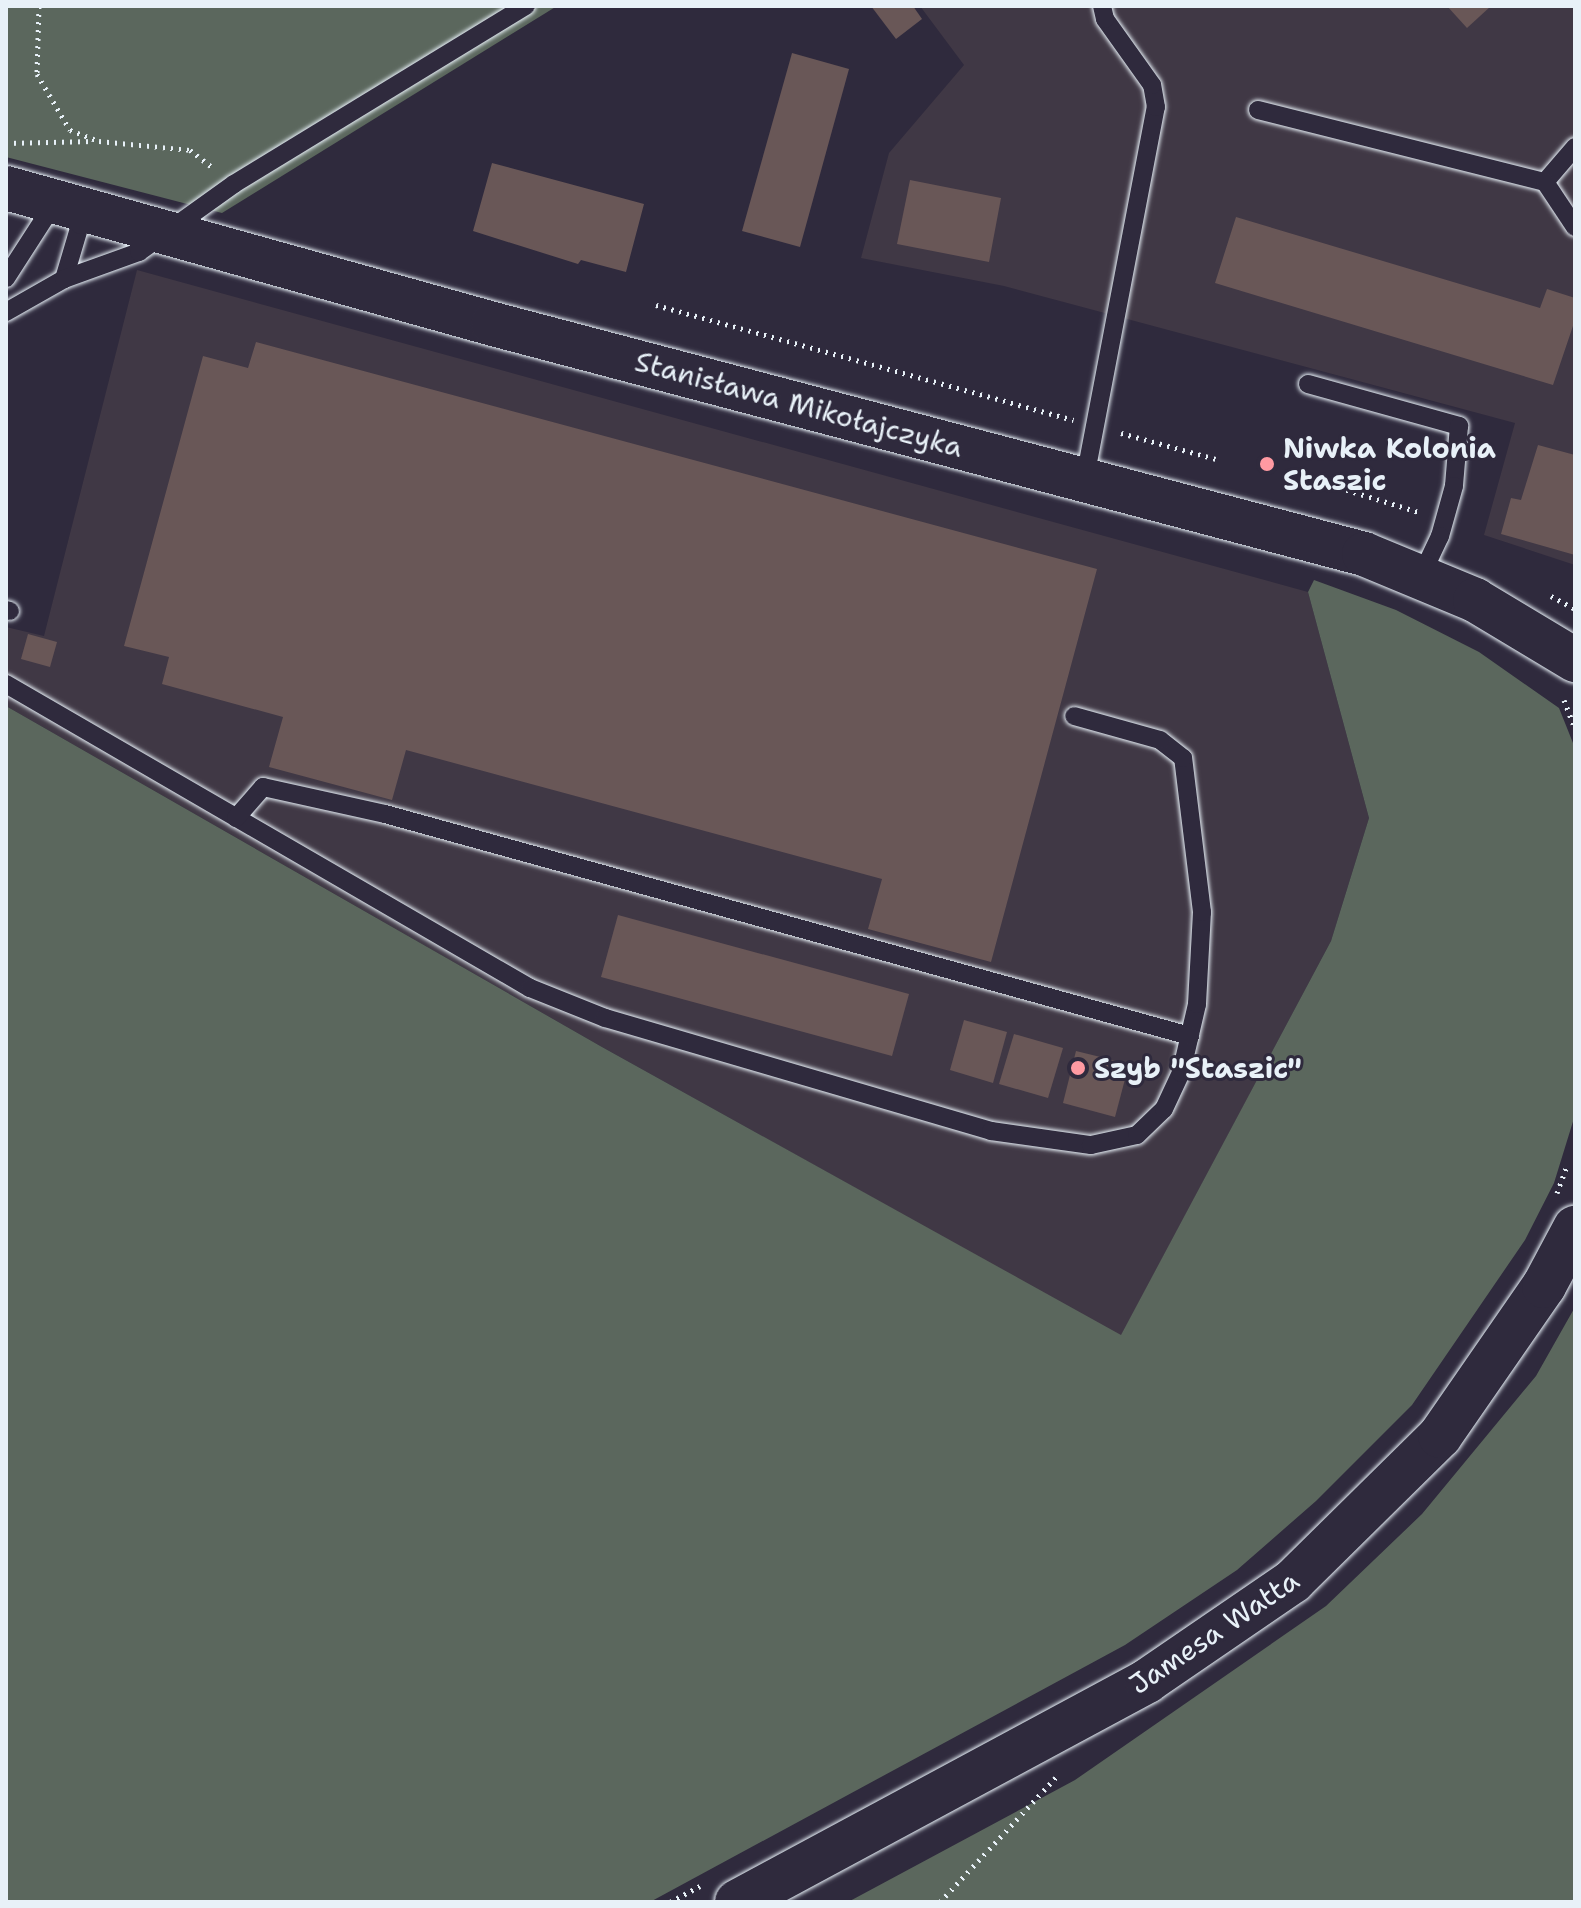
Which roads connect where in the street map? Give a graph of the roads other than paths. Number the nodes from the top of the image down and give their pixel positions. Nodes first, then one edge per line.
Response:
1 (526, 6) edge
2 (1102, 6) edge
3 (1258, 110) dead end
4 (1575, 147) edge
5 (1545, 182) junction
6 (6, 188) edge
7 (67, 205) junction
8 (1575, 227) edge
9 (166, 230) junction
10 (6, 278) edge
11 (64, 279) junction
12 (6, 312) edge
13 (1308, 384) dead end
14 (1085, 478) junction
15 (1422, 574) junction
16 (1569, 680) edge
17 (6, 684) edge
18 (1074, 716) dead end
19 (236, 818) junction
20 (1190, 1036) junction
21 (1564, 1217) edge
22 (723, 1891) edge

1 - 9 lane
2 - 14 lane
3 - 5 lane
4 - 5 lane
5 - 8 lane
6 - 7 street, Stanisława Mikołajczyka
7 - 9 street, Stanisława Mikołajczyka
7 - 10 lane
7 - 11 lane
9 - 11 lane
9 - 14 street, Stanisława Mikołajczyka
11 - 12 lane
13 - 15 lane
14 - 15 street, Stanisława Mikołajczyka
15 - 16 street, Stanisława Mikołajczyka
17 - 19 lane
18 - 20 lane
19 - 20 lane
19 - 20 lane
21 - 22 street, Jamesa Watta

